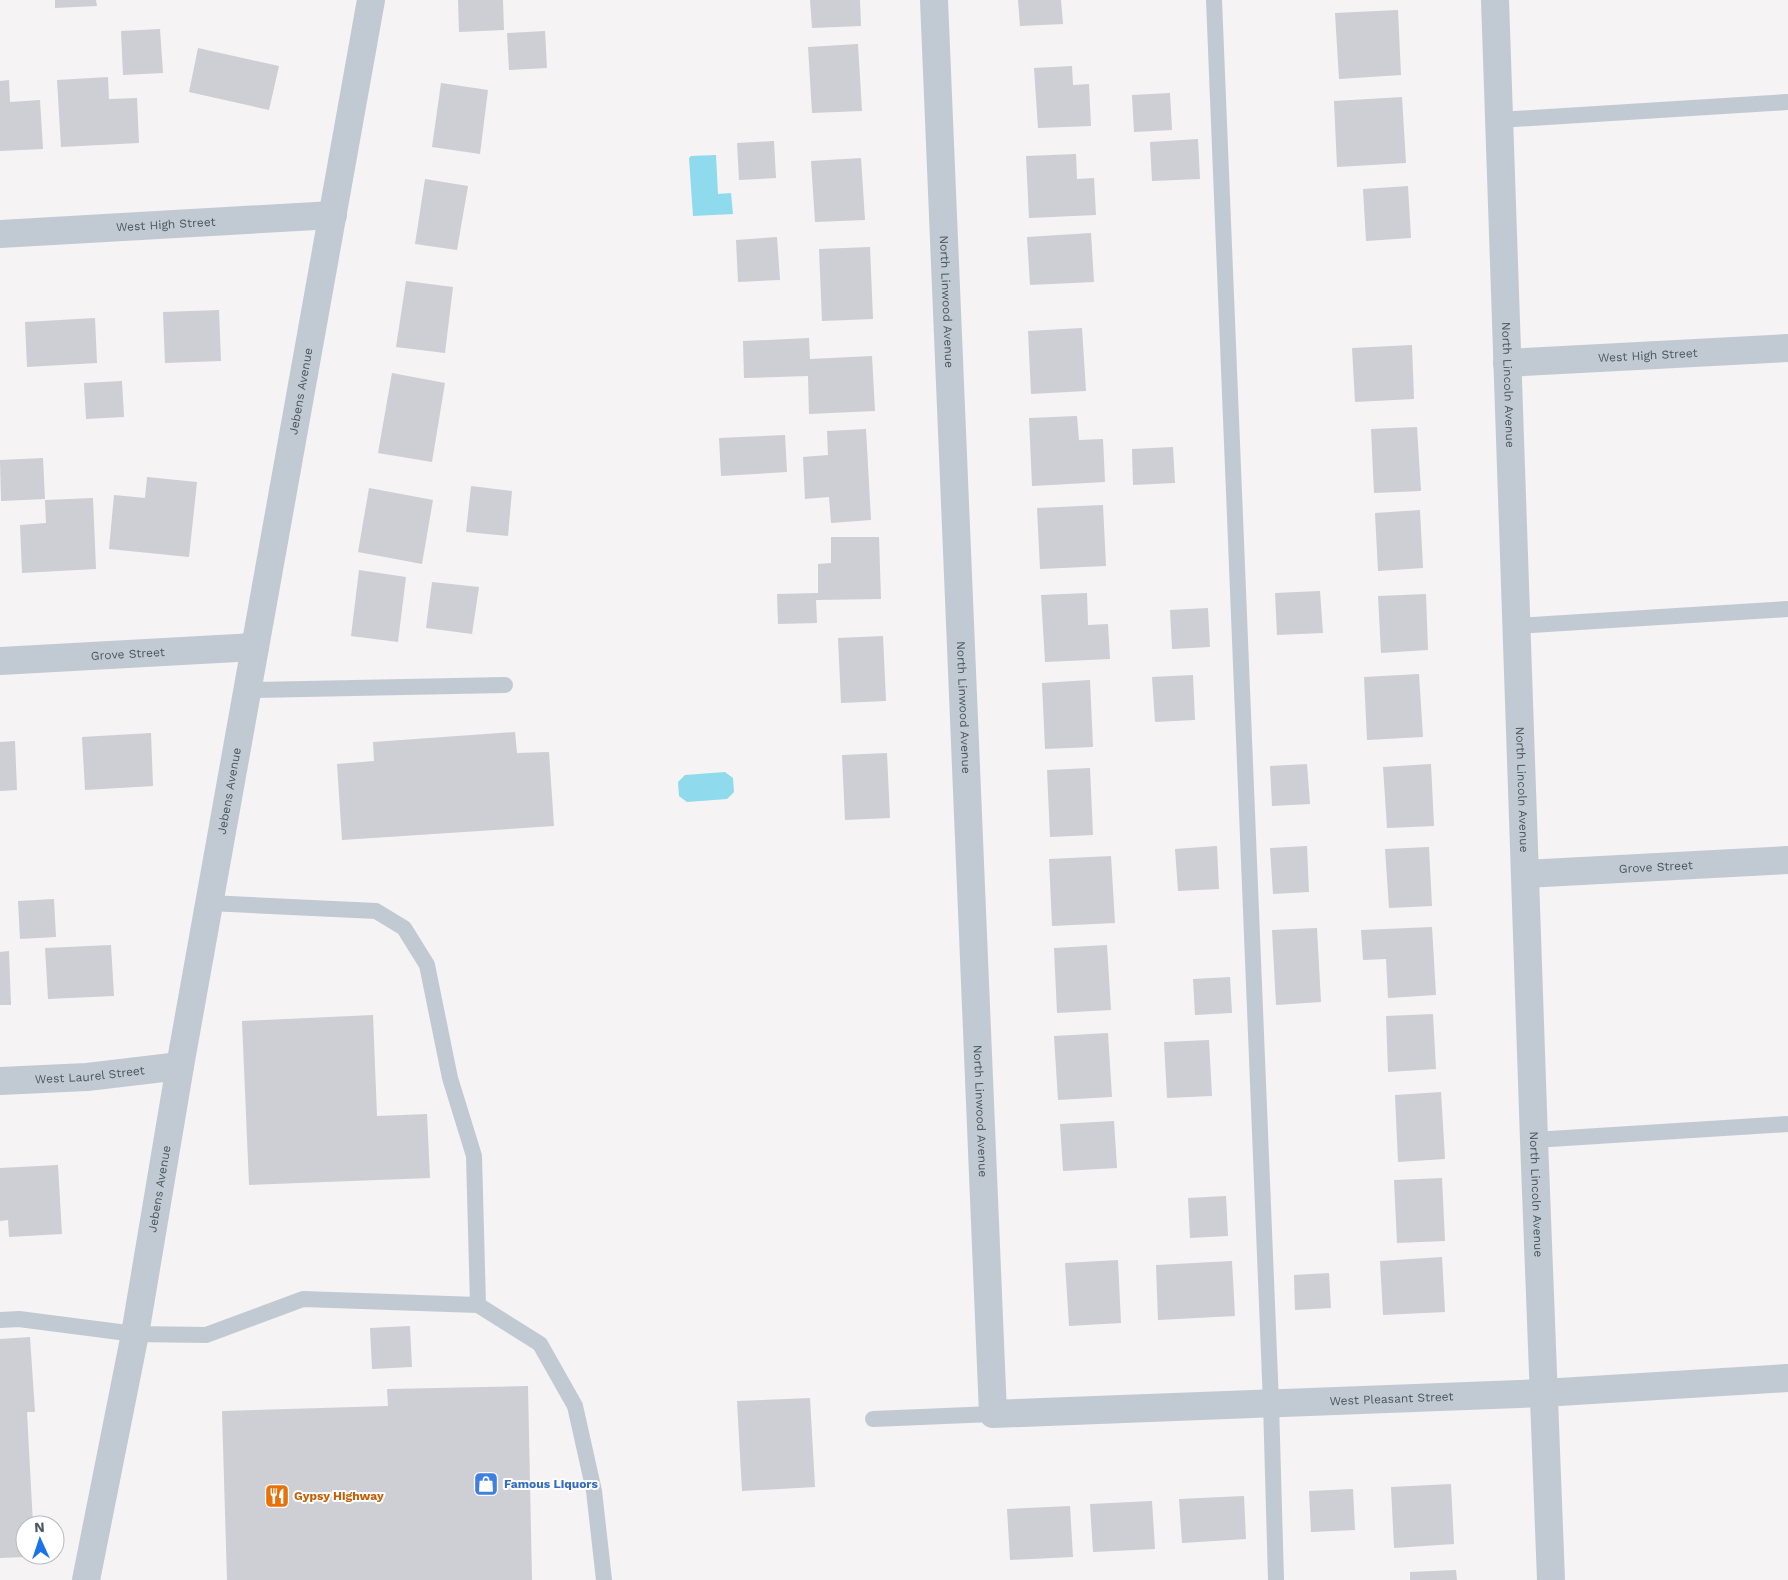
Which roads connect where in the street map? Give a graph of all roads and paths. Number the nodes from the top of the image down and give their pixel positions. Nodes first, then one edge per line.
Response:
1 (372, 0) edge
2 (934, 0) edge
3 (1214, 0) edge
4 (1495, 0) edge
5 (1788, 102) edge
6 (1499, 120) junction
7 (333, 214) junction
8 (0, 234) edge
9 (1788, 348) edge
10 (1507, 363) junction
11 (1788, 609) edge
12 (1516, 626) junction
13 (255, 647) junction
14 (0, 662) edge
15 (505, 685) dead end
16 (248, 690) junction
17 (1788, 860) edge
18 (1525, 874) junction
19 (209, 903) junction
20 (180, 1066) junction
21 (0, 1081) edge
22 (1788, 1124) edge
23 (1534, 1140) junction
24 (478, 1305) junction
25 (0, 1320) edge
26 (135, 1334) junction
27 (1788, 1378) edge
28 (1543, 1393) junction
29 (1271, 1403) junction
30 (993, 1414) junction
31 (873, 1419) dead end
32 (86, 1580) edge
33 (604, 1580) edge
34 (1276, 1580) edge
35 (1551, 1580) edge

1 - 7 street, Jebens Avenue
2 - 30 street, North Linwood Avenue
3 - 29 lane
4 - 6 street, North Lincoln Avenue
5 - 6 lane
6 - 10 street, North Lincoln Avenue
7 - 8 street, West High Street
7 - 13 street, Jebens Avenue
9 - 10 street, West High Street
10 - 12 street, North Lincoln Avenue
11 - 12 lane
12 - 18 street, North Lincoln Avenue
13 - 14 street, Grove Street
13 - 16 street, Jebens Avenue
15 - 16 lane
16 - 19 street, Jebens Avenue
17 - 18 street, Grove Street
18 - 23 street, North Lincoln Avenue
19 - 20 street, Jebens Avenue
19 - 24 lane
20 - 21 street, West Laurel Street
20 - 26 street, Jebens Avenue
22 - 23 lane
23 - 28 street, North Lincoln Avenue
24 - 26 lane
24 - 33 lane
25 - 26 lane
26 - 32 street, Jebens Avenue
27 - 28 street, West Pleasant Street
28 - 29 street, West Pleasant Street
28 - 35 street, North Lincoln Avenue
29 - 30 street, West Pleasant Street
29 - 34 lane
30 - 31 lane

